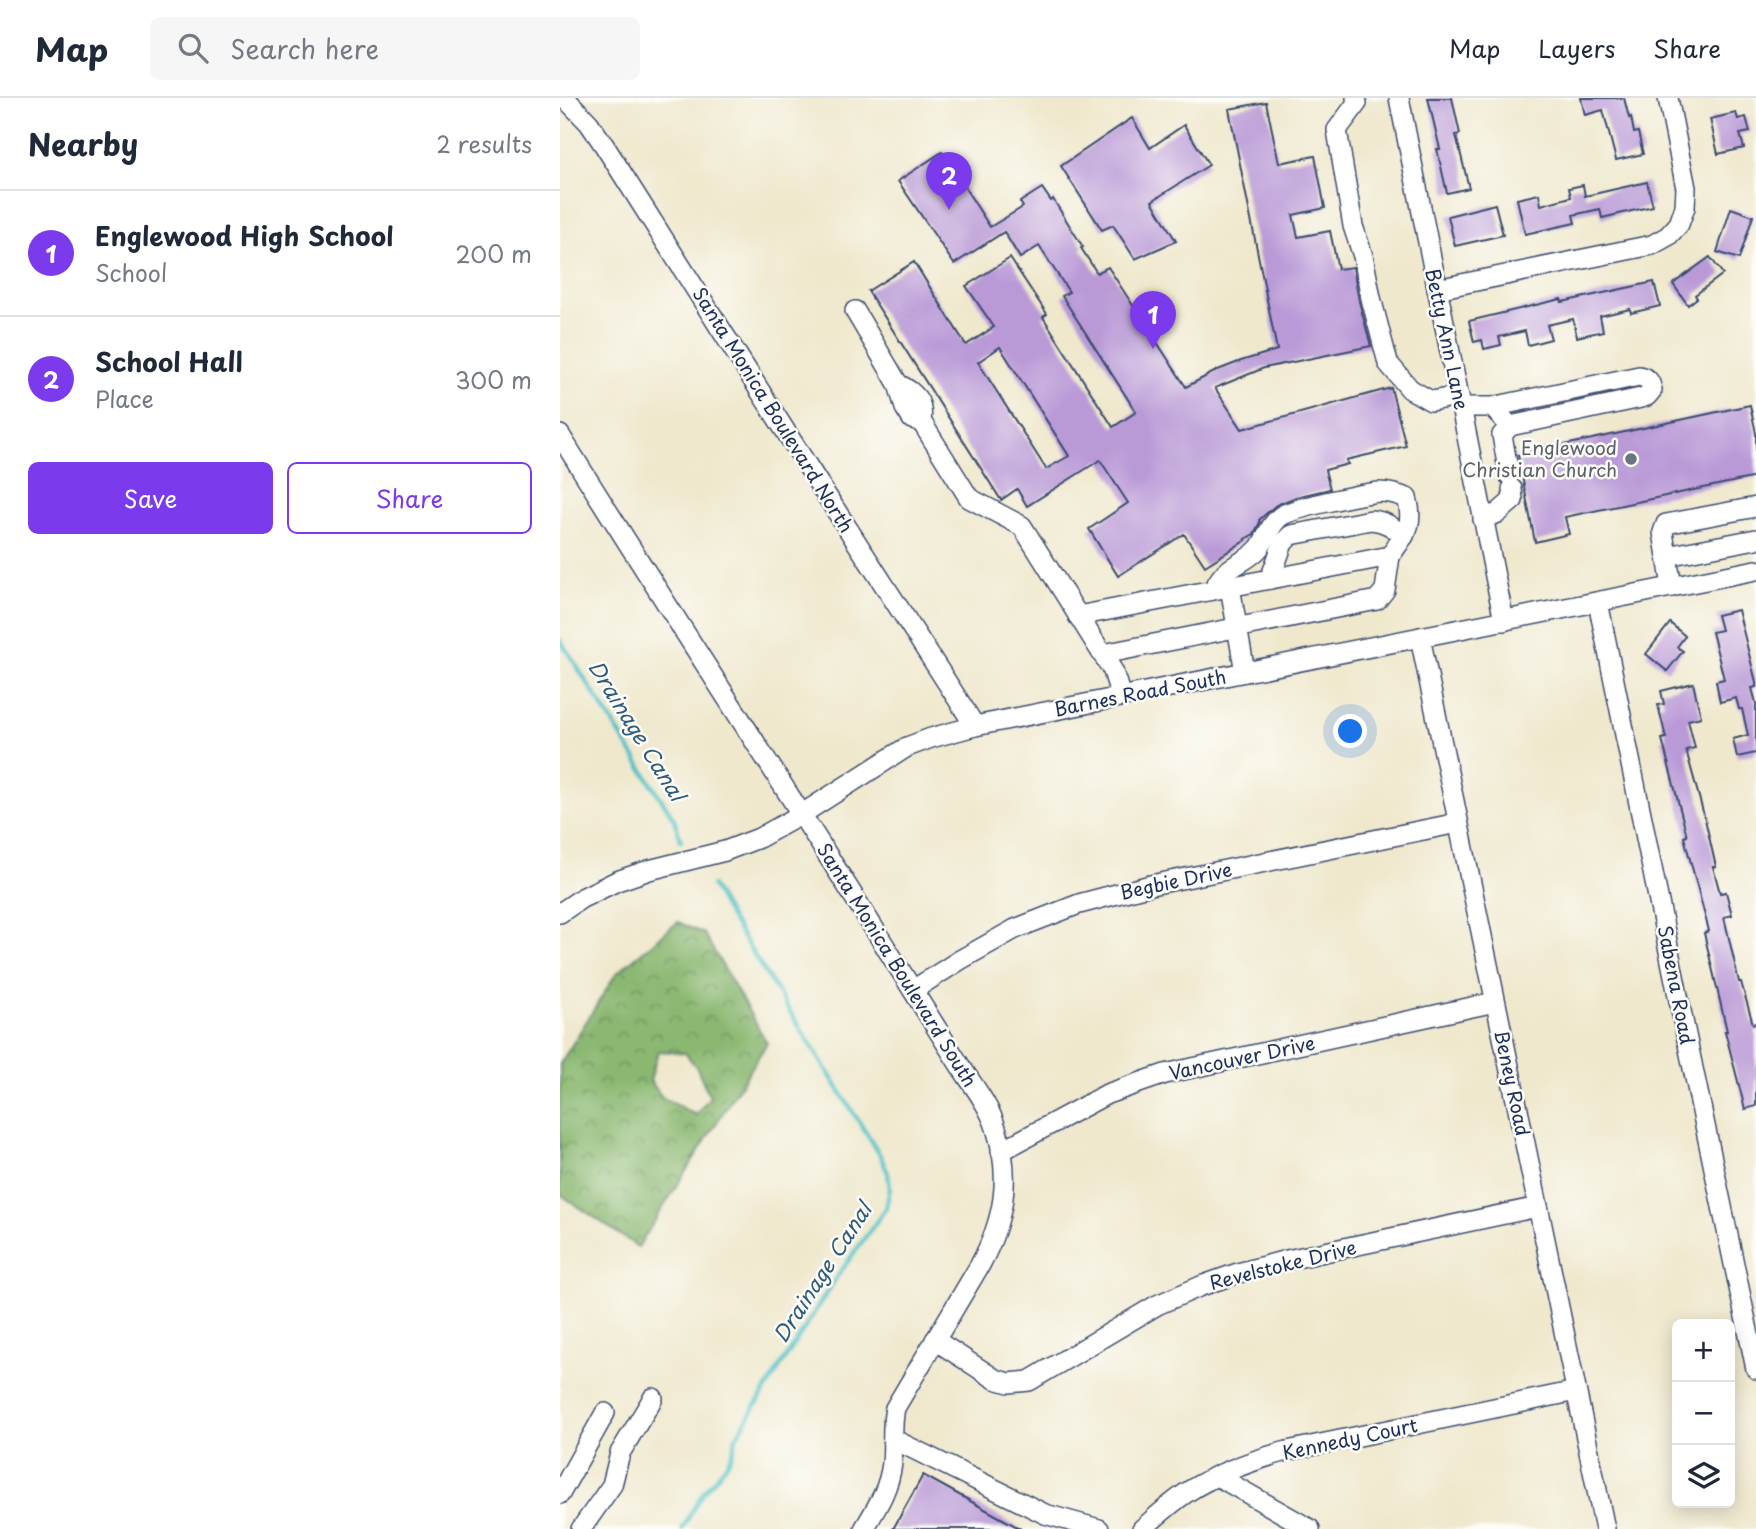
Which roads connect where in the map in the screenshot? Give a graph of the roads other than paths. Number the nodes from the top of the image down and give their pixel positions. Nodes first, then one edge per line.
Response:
1 (565, 98) edge
2 (1356, 98) edge
3 (1399, 98) edge
4 (1668, 98) edge
5 (1437, 289) junction
6 (855, 311) dead end
7 (1461, 401) junction
8 (1492, 407) junction
9 (1510, 426) junction
10 (560, 436) edge
11 (1756, 507) edge
12 (1483, 519) junction
13 (1404, 536) junction
14 (1756, 539) edge
15 (1390, 556) junction
16 (1667, 556) junction
17 (1756, 570) edge
18 (1270, 579) junction
19 (1672, 587) junction
20 (1222, 588) junction
21 (1598, 602) junction
22 (1078, 616) junction
23 (1504, 621) junction
24 (1237, 628) junction
25 (1420, 637) junction
26 (1103, 654) junction
27 (1245, 672) junction
28 (1121, 697) junction
29 (975, 726) junction
30 (802, 814) junction
31 (1458, 823) junction
32 (560, 913) edge
33 (913, 990) junction
34 (1495, 1002) junction
35 (1001, 1151) junction
36 (1538, 1207) junction
37 (934, 1340) junction
38 (1756, 1368) edge
39 (1576, 1391) junction
40 (653, 1398) dead end
41 (605, 1413) dead end
42 (893, 1439) junction
43 (1217, 1476) junction
44 (560, 1494) edge
45 (581, 1529) edge
46 (864, 1529) edge
47 (1099, 1529) edge
48 (1142, 1529) edge
49 (1310, 1529) edge
50 (1605, 1529) edge

1 - 29 street, Santa Monica Boulevard North
2 - 7 street
3 - 5 street, Betty Ann Lane
4 - 5 street
5 - 7 street, Betty Ann Lane
6 - 22 street
7 - 8 street
7 - 12 street, Betty Ann Lane
8 - 9 street
8 - 9 street
9 - 12 street
10 - 30 street, Santa Monica Boulevard South
11 - 16 street
12 - 23 street, Betty Ann Lane
13 - 15 street
13 - 18 street
13 - 20 street
14 - 16 street
15 - 18 street
15 - 24 street
16 - 19 street
17 - 19 street, Barnes Road South
18 - 20 street
19 - 21 street, Barnes Road South
20 - 22 street
20 - 24 street
21 - 23 street, Barnes Road South
21 - 38 street, Sabena Road
22 - 26 street
23 - 25 street, Barnes Road South
24 - 26 street
24 - 27 street
25 - 27 street, Barnes Road South
25 - 31 street, Beney Road
26 - 28 street
27 - 28 street, Barnes Road South
28 - 29 street, Barnes Road South
29 - 30 street, Barnes Road South
30 - 32 street, Barnes Road South
30 - 33 street, Santa Monica Boulevard South
31 - 33 street, Begbie Drive
31 - 34 street, Beney Road
33 - 35 street, Santa Monica Boulevard South
34 - 35 street, Vancouver Drive
34 - 36 street, Beney Road
35 - 37 street, Santa Monica Boulevard South
36 - 37 street, Revelstoke Drive
36 - 39 street, Beney Road
37 - 42 street, Santa Monica Boulevard South
39 - 43 street, Kennedy Court
39 - 50 street, Beney Road
40 - 45 street
41 - 44 street
42 - 46 street, Santa Monica Boulevard South
42 - 47 street
43 - 48 street, Kennedy Court
43 - 49 street

